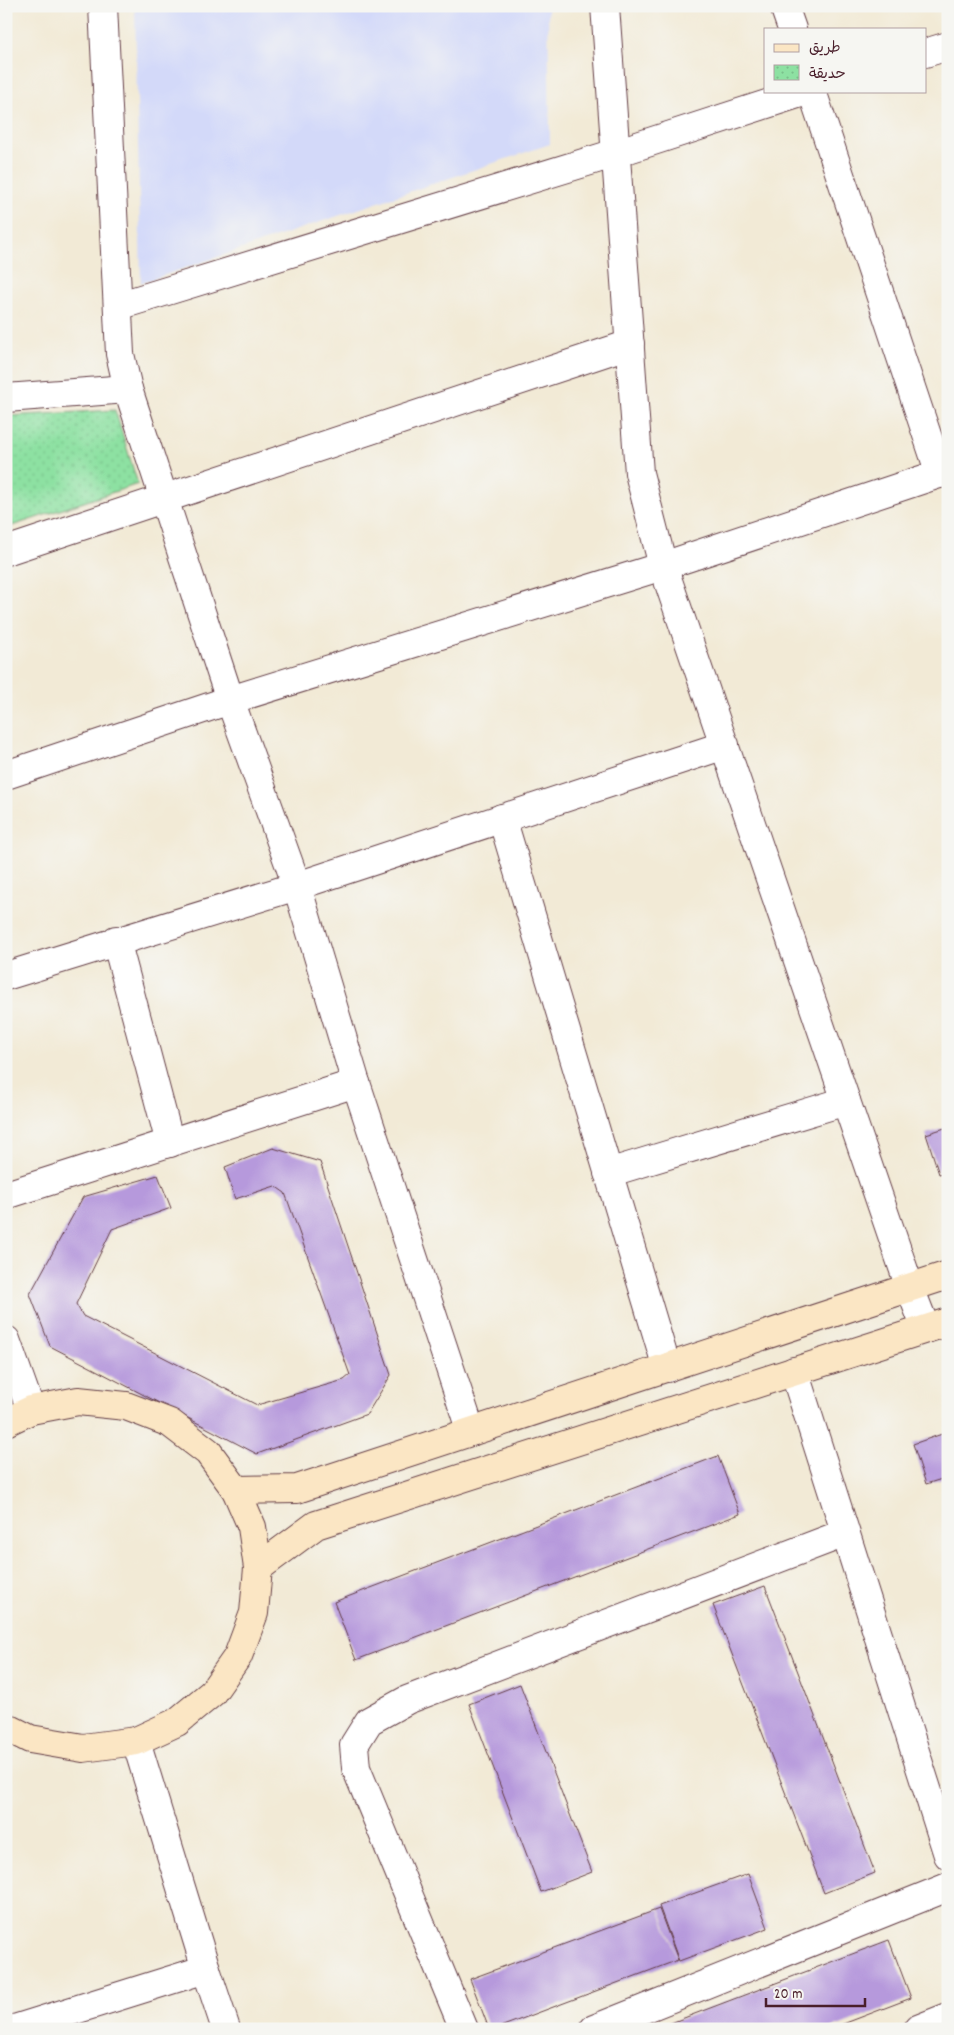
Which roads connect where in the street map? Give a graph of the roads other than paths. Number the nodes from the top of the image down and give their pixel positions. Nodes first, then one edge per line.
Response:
1 (103, 6) edge
2 (605, 6) edge
3 (784, 6) edge
4 (792, 28) edge
5 (948, 46) edge
6 (926, 53) edge
7 (804, 92) edge
8 (812, 92) edge
9 (616, 153) junction
10 (118, 306) junction
11 (630, 344) junction
12 (128, 389) junction
13 (6, 398) edge
14 (944, 473) edge
15 (164, 498) junction
16 (6, 551) edge
17 (663, 566) junction
18 (230, 700) junction
19 (725, 745) junction
20 (6, 775) edge
21 (502, 818) junction
22 (297, 886) junction
23 (116, 940) junction
24 (6, 976) edge
25 (356, 1084) junction
26 (846, 1101) junction
27 (170, 1143) junction
28 (608, 1173) junction
29 (6, 1195) edge
30 (948, 1275) edge
31 (910, 1288) junction
32 (937, 1325) edge
33 (6, 1340) edge
34 (667, 1368) junction
35 (794, 1371) junction
36 (31, 1410) junction
37 (6, 1422) edge
38 (471, 1432) junction
39 (236, 1490) junction
40 (845, 1533) junction
41 (258, 1568) junction
42 (6, 1727) edge
43 (136, 1741) junction
44 (948, 1855) edge
45 (948, 1887) edge
46 (206, 1969) junction
47 (948, 2017) edge
48 (14, 2029) edge
49 (226, 2029) edge
50 (464, 2029) edge
51 (594, 2029) edge
52 (918, 2029) edge

1 - 10 street
2 - 9 street
3 - 4 street
5 - 6 street
7 - 9 street
8 - 14 street
9 - 10 street
9 - 11 street
10 - 12 street
11 - 15 street
11 - 17 street
12 - 13 street
12 - 15 street
14 - 17 street
15 - 16 street
15 - 18 street
17 - 18 street
17 - 19 street
18 - 20 street
18 - 22 street
19 - 21 street
19 - 26 street
21 - 22 street
21 - 28 street
22 - 23 street
22 - 25 street
23 - 24 street
23 - 27 street
25 - 27 street
25 - 38 street
26 - 28 street
26 - 31 street
27 - 29 street
28 - 34 street
30 - 31 street
31 - 32 street
31 - 34 street
32 - 35 street
33 - 36 street
34 - 38 street
35 - 40 street
35 - 41 street
36 - 37 street
36 - 39 street
38 - 39 street
39 - 41 street
40 - 44 street
40 - 50 street
41 - 43 street
42 - 43 street
43 - 46 street
45 - 51 street
46 - 48 street
46 - 49 street
47 - 52 street

